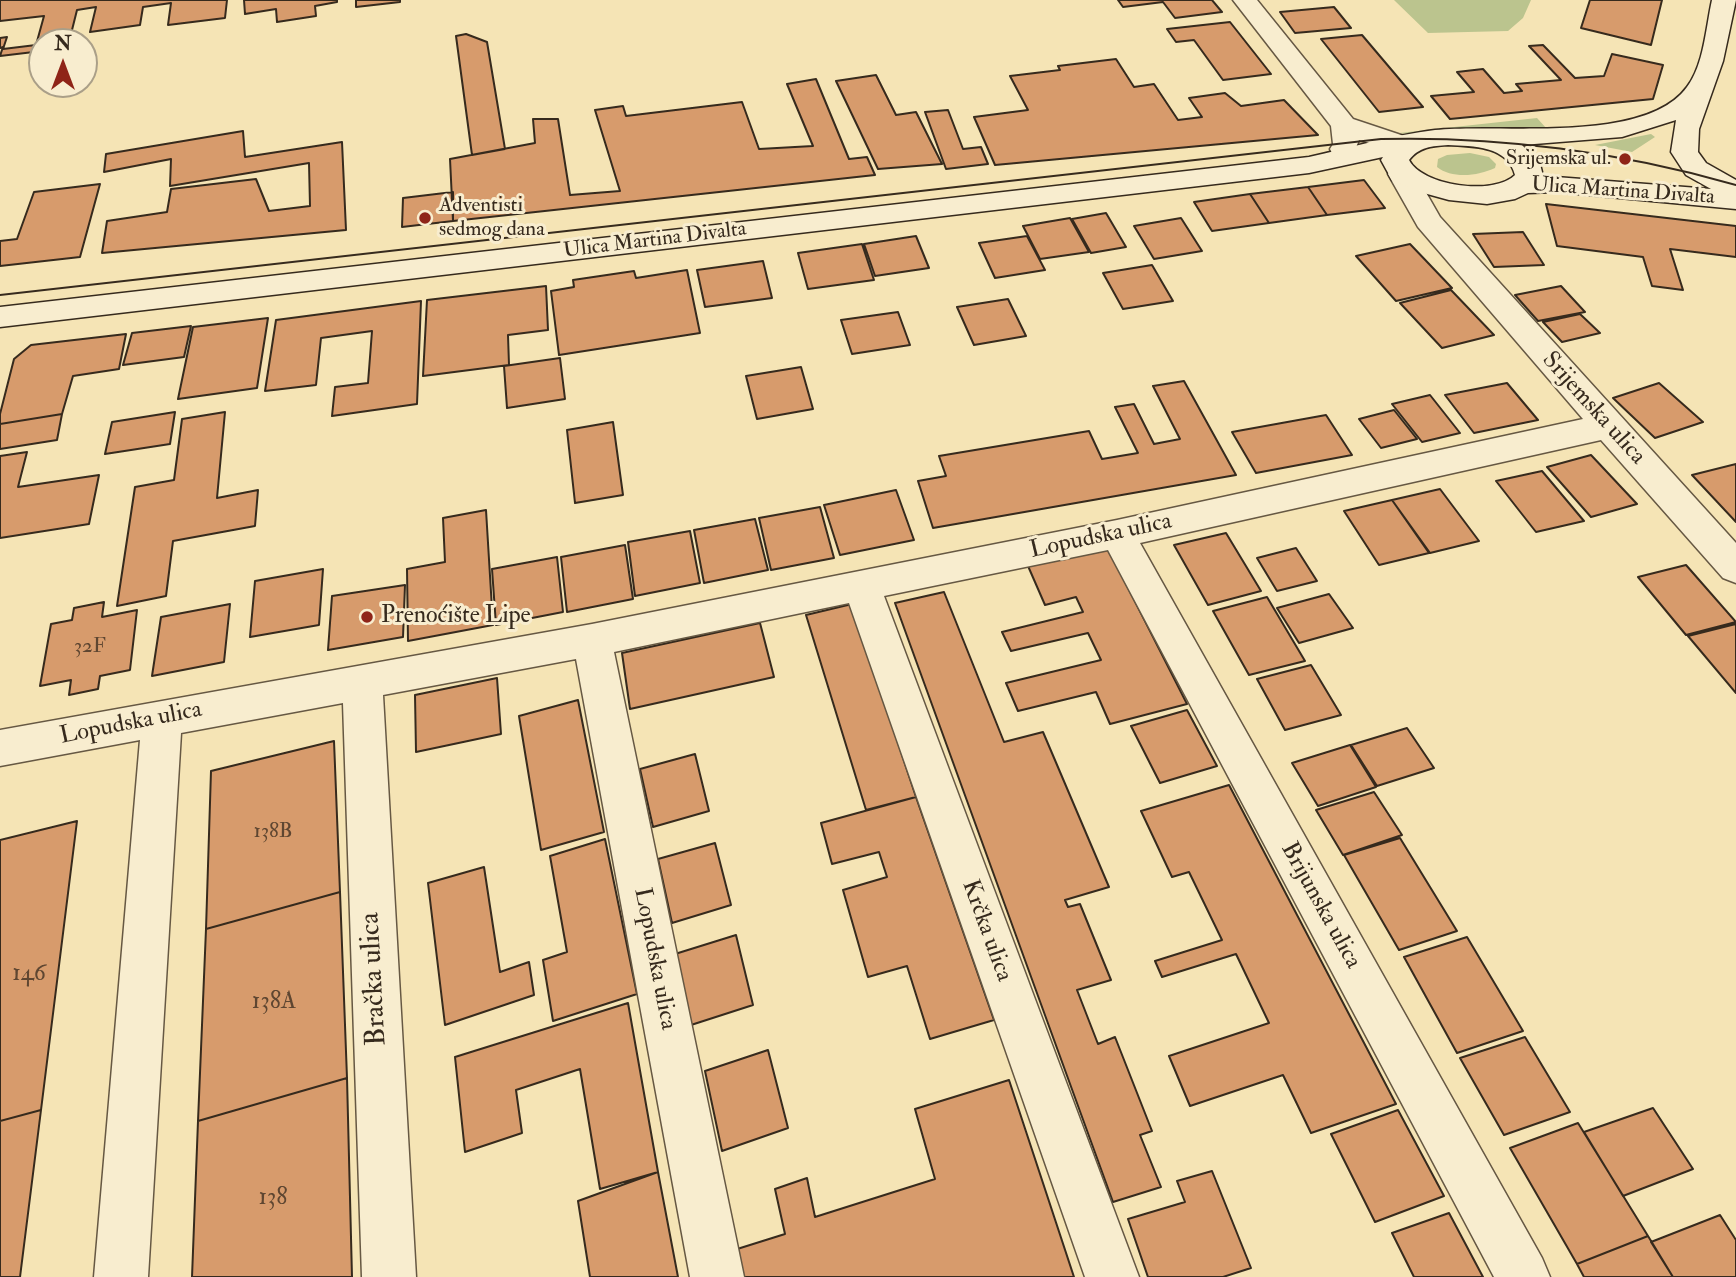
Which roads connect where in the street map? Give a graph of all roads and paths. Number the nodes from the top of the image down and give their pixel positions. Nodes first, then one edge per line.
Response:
1 (1245, 0) edge
2 (1724, 0) edge
3 (1697, 93) junction
4 (1344, 124) junction
5 (1584, 134) junction
6 (1463, 137) junction
7 (1410, 143) junction
8 (1323, 162) junction
9 (1525, 168) junction
10 (1402, 174) junction
11 (1471, 195) junction
12 (1733, 197) edge
13 (1452, 247) junction
14 (0, 317) edge
15 (1608, 426) junction
16 (1117, 534) junction
17 (1736, 568) edge
18 (861, 584) junction
19 (592, 640) junction
20 (362, 681) junction
21 (162, 718) junction
22 (0, 748) edge
23 (121, 1277) edge
24 (389, 1277) edge
25 (717, 1277) edge
26 (1112, 1277) edge
27 (1523, 1277) edge

1 - 4 street
2 - 3 street
3 - 5 street
3 - 12 street
4 - 7 street
4 - 8 street
5 - 6 street
5 - 9 street
6 - 7 street, Ulica Martina Divalta
6 - 9 street
7 - 8 street, Ulica Martina Divalta
7 - 10 street
8 - 10 street, Ulica Martina Divalta
8 - 14 street, Ulica Martina Divalta
9 - 11 street, Ulica Martina Divalta
9 - 12 street, Ulica Martina Divalta
10 - 11 street, Ulica Martina Divalta
10 - 13 street, Srijemska ulica
11 - 13 street
13 - 15 street, Srijemska ulica
15 - 16 street, Lopudska ulica
15 - 17 street, Srijemska ulica
16 - 18 street, Lopudska ulica
16 - 27 street, Brijunska ulica
18 - 19 street, Lopudska ulica
18 - 26 street, Krčka ulica
19 - 20 street, Lopudska ulica
19 - 25 street, Lopudska ulica
20 - 21 street, Lopudska ulica
20 - 24 street, Bračka ulica
21 - 22 street, Lopudska ulica
21 - 23 street

